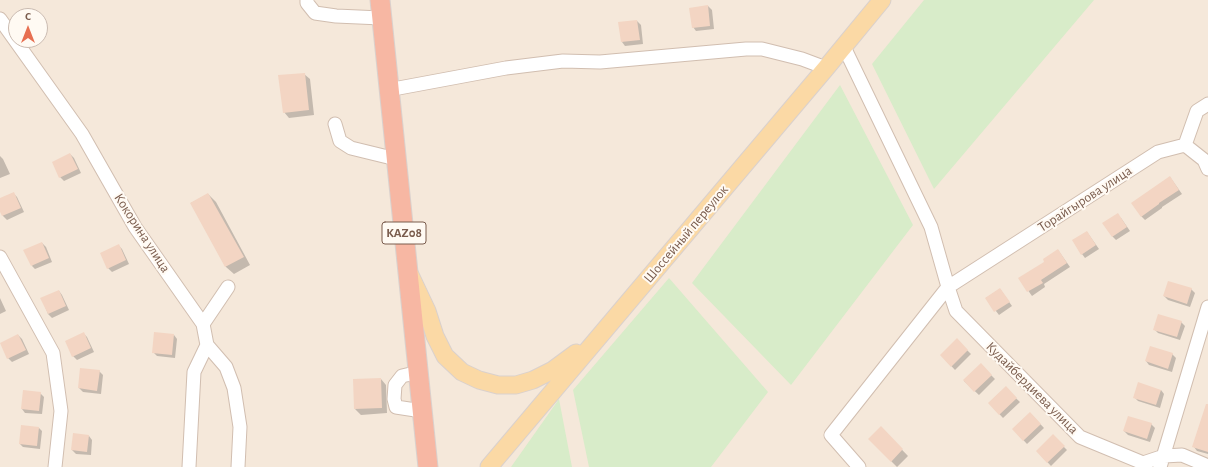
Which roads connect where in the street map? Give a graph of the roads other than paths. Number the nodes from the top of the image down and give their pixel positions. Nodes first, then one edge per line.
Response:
1 (306, 0) edge
2 (882, 0) edge
3 (380, 9) edge
4 (0, 19) edge
5 (844, 47) junction
6 (826, 68) junction
7 (388, 90) junction
8 (1208, 104) edge
9 (335, 124) dead end
10 (1185, 145) junction
11 (396, 160) junction
12 (1208, 169) edge
13 (0, 257) edge
14 (408, 271) junction
15 (228, 287) dead end
16 (948, 287) junction
17 (1208, 308) edge
18 (204, 324) junction
19 (602, 333) junction
20 (207, 345) junction
21 (419, 372) junction
22 (422, 411) junction
23 (1162, 461) edge
24 (1208, 466) edge
25 (55, 467) edge
26 (189, 467) edge
27 (238, 467) edge
28 (428, 467) edge
29 (489, 467) edge
30 (859, 467) edge

1 - 3 street
2 - 5 main road, Шоссейный переулок
3 - 7 highway, KAZ08
4 - 18 street, Кокорина улица
5 - 6 main road, Шоссейный переулок
5 - 16 street, Кудайбердиева улица
6 - 7 street
6 - 19 main road, Шоссейный переулок
7 - 11 highway, KAZ08
8 - 10 street
9 - 11 street
10 - 12 street
10 - 16 street, Торайгырова улица
11 - 14 highway, KAZ08
13 - 25 street
14 - 19 main road
14 - 21 highway, KAZ08
15 - 18 street
16 - 23 street, Кудайбердиева улица
16 - 30 street, Торайгырова улица
17 - 23 street
18 - 20 street, Кокорина улица
19 - 29 main road, Шоссейный переулок
20 - 26 street
20 - 27 street
21 - 22 highway, KAZ08
21 - 22 street
22 - 28 highway, KAZ08
23 - 24 street, Кудайбердиева улица

